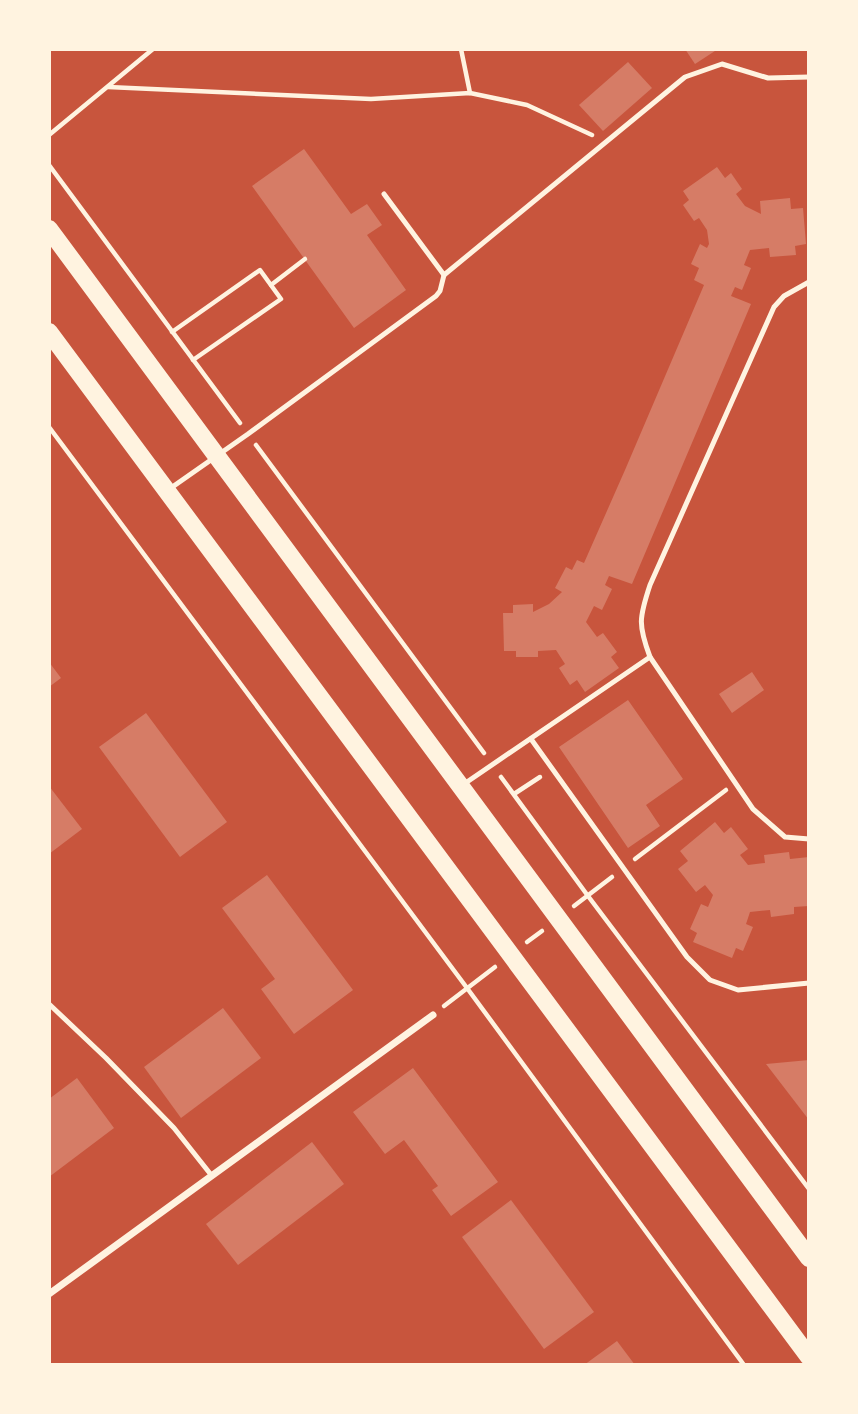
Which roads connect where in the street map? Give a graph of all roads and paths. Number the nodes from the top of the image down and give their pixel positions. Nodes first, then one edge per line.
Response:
1 (153, 49) edge
2 (461, 49) edge
3 (809, 77) edge
4 (108, 87) junction
5 (470, 93) junction
6 (49, 135) edge
7 (607, 142) junction
8 (49, 165) edge
9 (384, 194) dead end
10 (49, 229) edge
11 (305, 260) dead end
12 (444, 275) junction
13 (809, 282) edge
14 (271, 285) junction
15 (49, 332) edge
16 (172, 332) junction
17 (193, 359) junction
18 (49, 427) edge
19 (248, 434) junction
20 (216, 456) junction
21 (168, 491) junction
22 (650, 657) junction
23 (531, 739) junction
24 (493, 765) junction
25 (552, 769) junction
26 (735, 783) junction
27 (461, 786) junction
28 (514, 794) junction
29 (809, 839) edge
30 (623, 869) junction
31 (588, 896) junction
32 (809, 983) edge
33 (466, 989) dead end
34 (49, 1004) edge
35 (433, 1015) joint
36 (212, 1176) junction
37 (809, 1189) edge
38 (809, 1258) edge
39 (49, 1294) edge
40 (809, 1357) edge
41 (744, 1365) edge

1 - 4 path
2 - 5 path
3 - 7 lane
4 - 5 path
4 - 6 path
5 - 7 path
7 - 12 lane
8 - 16 path
9 - 12 lane
10 - 20 main road
11 - 14 path
12 - 19 lane
13 - 22 lane
14 - 16 path
14 - 17 path
15 - 21 main road
16 - 17 path
17 - 19 path
18 - 41 path
19 - 20 lane
19 - 24 path
20 - 21 lane
20 - 27 main road
21 - 40 main road
22 - 23 lane
22 - 26 lane
23 - 24 lane
23 - 25 lane
24 - 27 lane
24 - 28 path
25 - 28 path
25 - 30 lane
26 - 29 lane
26 - 30 path
27 - 38 main road
28 - 31 path
30 - 31 path
30 - 32 lane
31 - 37 path
33 - 35 path
34 - 36 lane
35 - 36 street
36 - 39 street

